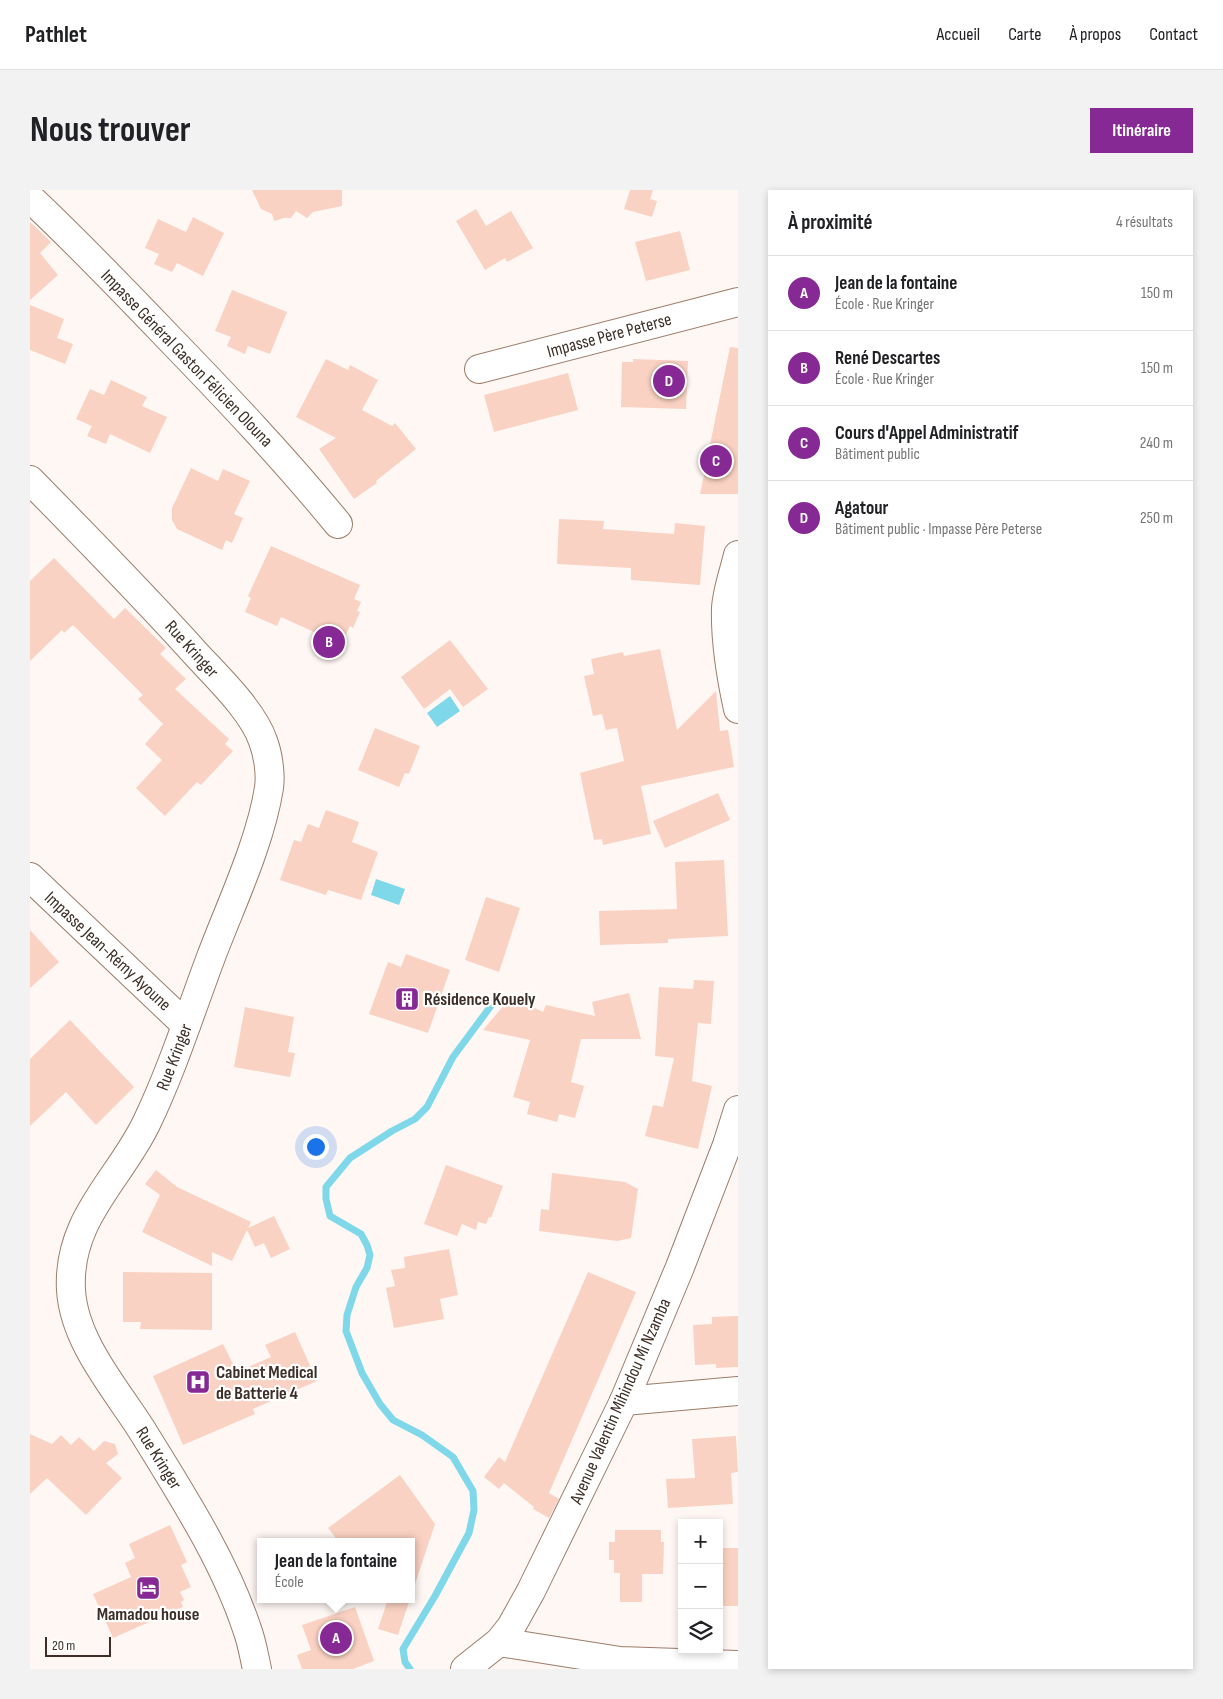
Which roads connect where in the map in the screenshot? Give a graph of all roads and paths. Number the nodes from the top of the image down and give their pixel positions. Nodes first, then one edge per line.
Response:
1 (30, 198) edge
2 (738, 302) edge
3 (479, 369) dead end
4 (30, 480) edge
5 (338, 524) dead end
6 (738, 555) edge
7 (738, 709) edge
8 (30, 877) edge
9 (186, 1025) junction
10 (738, 1110) edge
11 (738, 1391) edge
12 (624, 1401) junction
13 (500, 1642) junction
14 (620, 1665) edge
15 (738, 1665) edge
16 (257, 1669) edge
17 (465, 1669) edge

1 - 5 street, Impasse Général Gaston Félicien Olouna
2 - 3 street, Impasse Père Peterse
4 - 9 street, Rue Kringer
6 - 7 street
8 - 9 street, Impasse Jean-Rémy Ayoune
9 - 16 street, Rue Kringer
10 - 12 street, Avenue Valentin Mihindou Mi Nzamba
11 - 12 street
12 - 13 street, Avenue Valentin Mihindou Mi Nzamba
13 - 14 street
13 - 17 street, Avenue Valentin Mihindou Mi Nzamba
14 - 15 street

